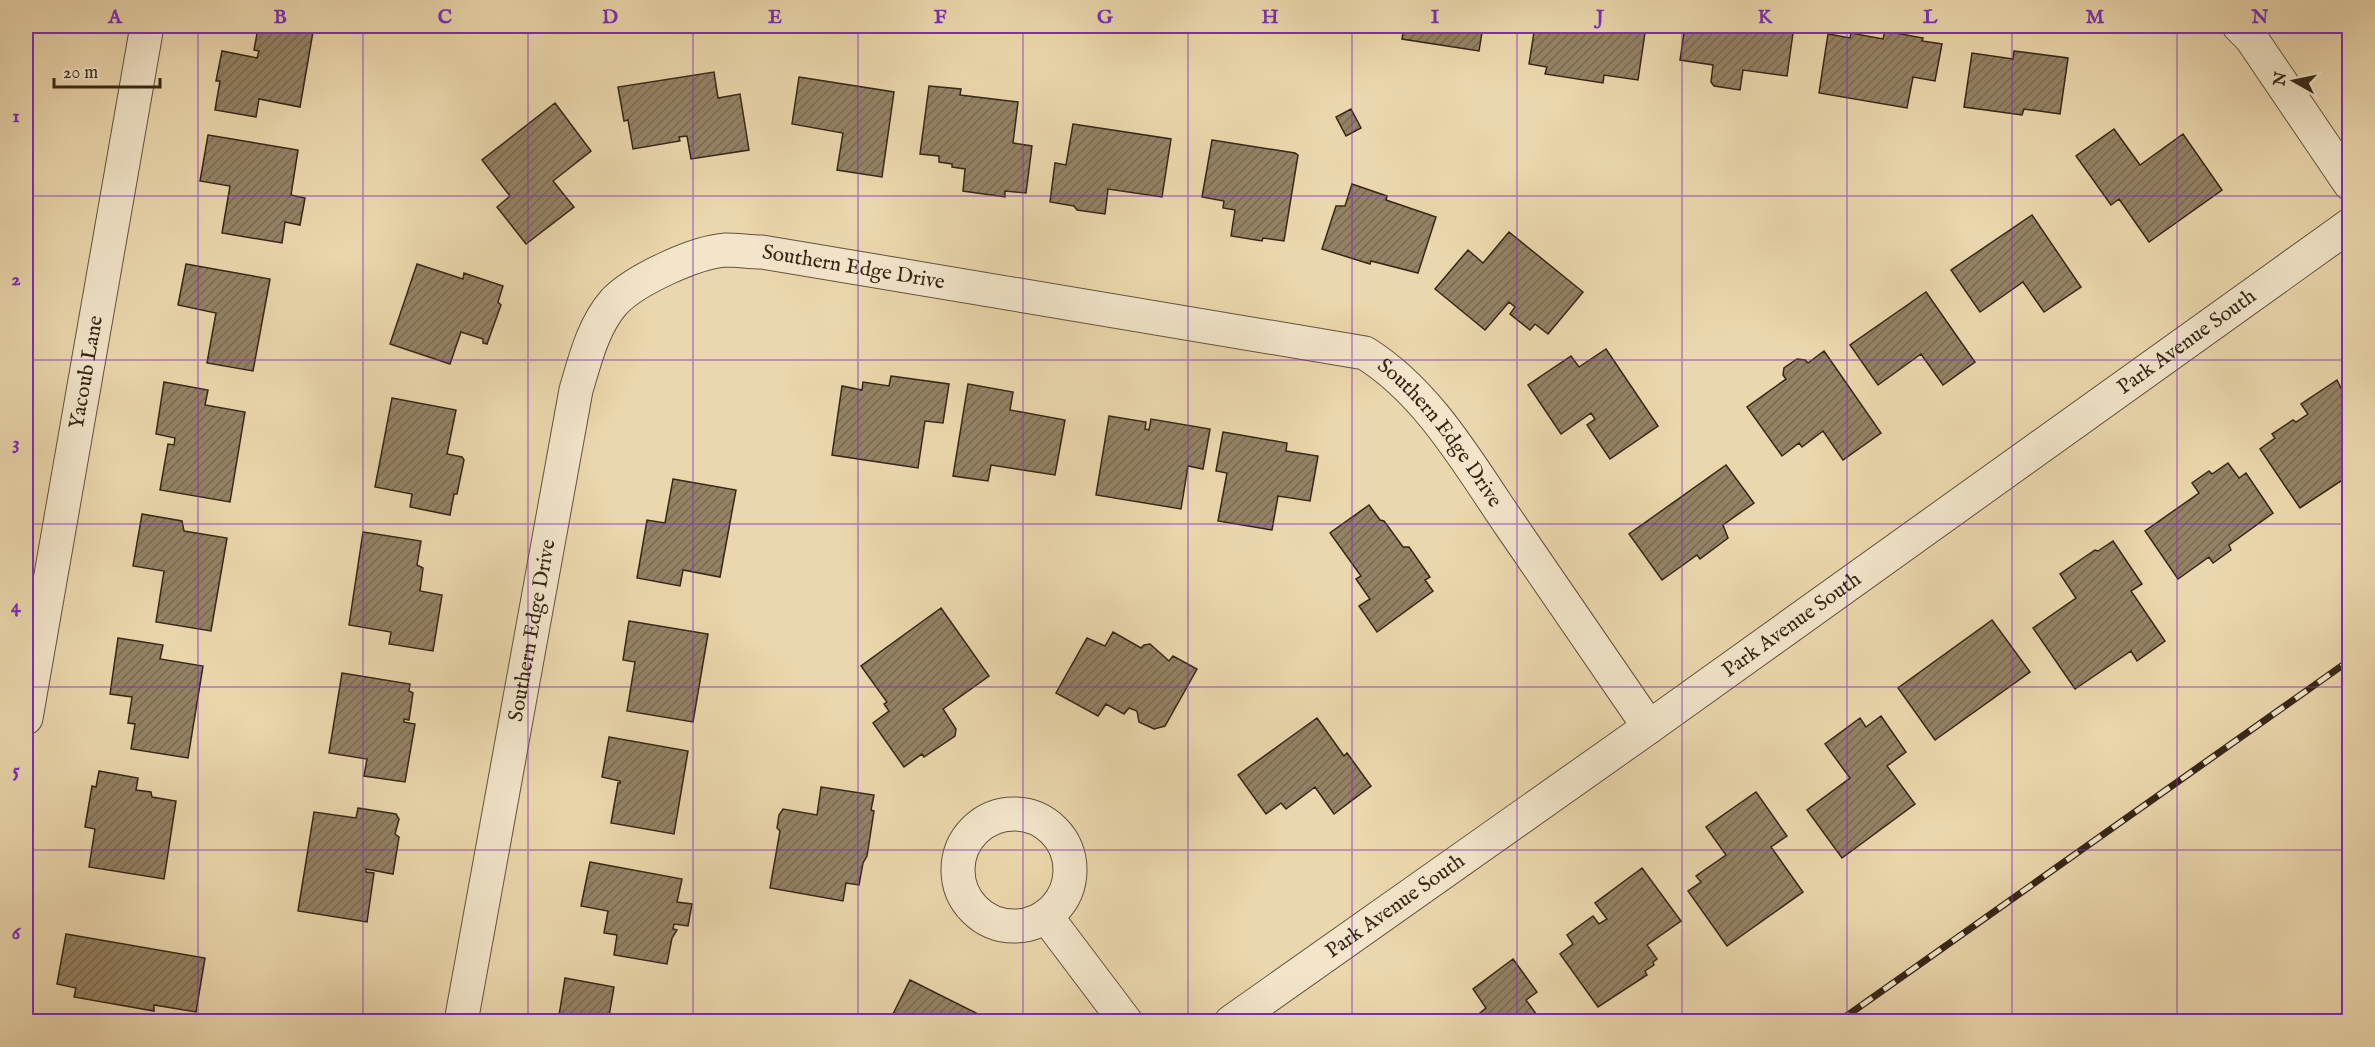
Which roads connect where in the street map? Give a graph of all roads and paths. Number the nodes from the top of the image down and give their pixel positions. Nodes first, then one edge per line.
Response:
1 (147, 26) edge
2 (2239, 26) edge
3 (2349, 184) edge
4 (2349, 225) edge
5 (26, 718) edge
6 (1649, 727) junction
7 (1046, 916) dead end
8 (462, 1022) edge
9 (1126, 1022) edge
10 (1231, 1022) edge

1 - 5 street, Yacoub Lane
2 - 3 street
4 - 6 street, Park Avenue South
6 - 8 street, Southern Edge Drive
6 - 10 street, Park Avenue South
7 - 9 street

